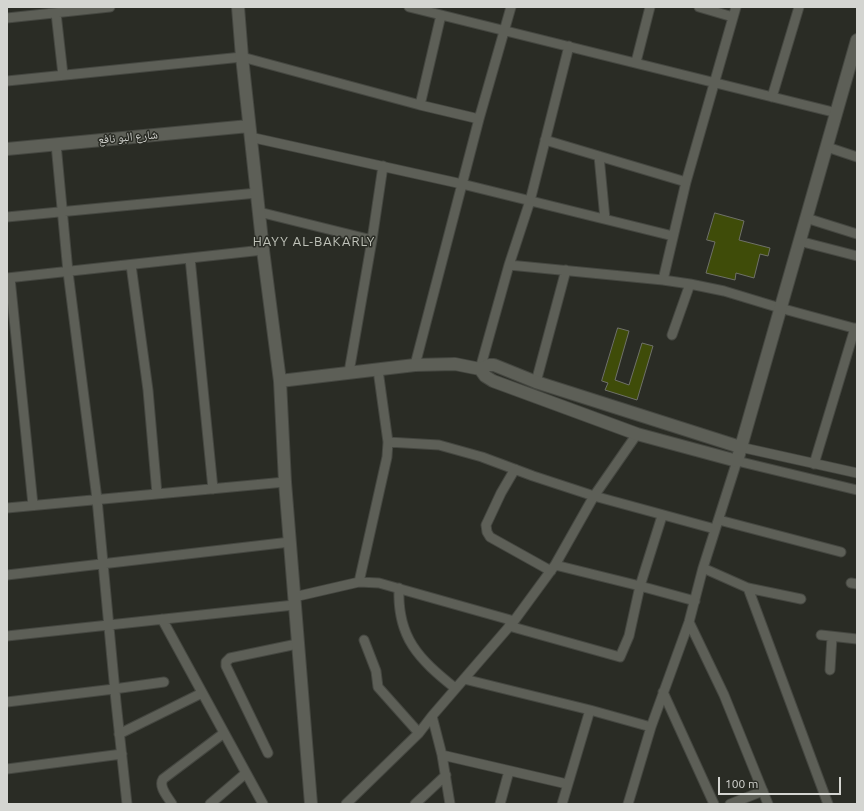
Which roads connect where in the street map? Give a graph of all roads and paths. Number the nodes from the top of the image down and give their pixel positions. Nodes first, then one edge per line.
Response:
1 (110, 7) edge
2 (238, 7) edge
3 (409, 7) edge
4 (511, 7) edge
5 (650, 7) edge
6 (699, 7) edge
7 (736, 7) edge
8 (799, 7) edge
9 (56, 13) junction
10 (441, 15) junction
11 (733, 17) junction
12 (7, 18) edge
13 (506, 30) junction
14 (857, 40) edge
15 (569, 46) junction
16 (855, 55) edge
17 (242, 57) junction
18 (636, 62) junction
19 (64, 75) junction
20 (7, 81) edge
21 (714, 82) junction
22 (772, 97) junction
23 (420, 105) junction
24 (837, 113) junction
25 (479, 119) junction
26 (250, 131) junction
27 (545, 140) junction
28 (56, 144) junction
29 (827, 147) junction
30 (7, 149) edge
31 (599, 156) junction
32 (857, 157) edge
33 (383, 166) junction
34 (686, 182) junction
35 (462, 184) junction
36 (257, 193) junction
37 (530, 201) junction
38 (63, 211) junction
39 (259, 212) junction
40 (7, 217) edge
41 (806, 218) junction
42 (605, 219) junction
43 (857, 234) edge
44 (672, 236) junction
45 (372, 240) junction
46 (799, 240) junction
47 (263, 250) junction
48 (857, 256) edge
49 (190, 258) junction
50 (131, 265) junction
51 (509, 265) junction
52 (566, 270) junction
53 (68, 272) junction
54 (9, 278) edge
55 (663, 280) junction
56 (690, 284) junction
57 (780, 308) junction
58 (856, 328) edge
59 (672, 335) dead end
60 (415, 365) junction
61 (480, 369) junction
62 (378, 370) junction
63 (349, 372) junction
64 (280, 381) junction
65 (536, 382) junction
66 (637, 434) junction
67 (388, 442) junction
68 (740, 448) junction
69 (737, 461) junction
70 (814, 464) junction
71 (515, 469) junction
72 (857, 473) edge
73 (285, 482) junction
74 (213, 489) junction
75 (857, 490) edge
76 (157, 494) junction
77 (594, 496) junction
78 (97, 499) junction
79 (33, 505) junction
80 (7, 508) edge
81 (662, 516) junction
82 (719, 520) junction
83 (715, 529) junction
84 (290, 542) junction
85 (841, 552) dead end
86 (104, 563) junction
87 (553, 568) junction
88 (703, 568) junction
89 (7, 575) edge
90 (359, 582) junction
91 (640, 586) junction
92 (399, 588) junction
93 (748, 588) junction
94 (801, 600) dead end
95 (294, 601) junction
96 (695, 601) junction
97 (162, 619) junction
98 (689, 622) junction
99 (511, 624) junction
100 (109, 625) junction
101 (7, 636) edge
102 (821, 636) dead end
103 (832, 637) junction
104 (857, 639) edge
105 (364, 640) dead end
106 (297, 644) junction
107 (830, 670) dead end
108 (464, 679) junction
109 (164, 682) dead end
110 (455, 688) junction
111 (114, 689) junction
112 (663, 692) junction
113 (202, 693) junction
114 (7, 702) edge
115 (590, 710) junction
116 (432, 716) junction
117 (651, 727) junction
118 (224, 733) junction
119 (419, 733) junction
120 (119, 734) junction
121 (268, 753) dead end
122 (122, 754) junction
123 (442, 755) junction
124 (7, 769) edge
125 (509, 771) junction
126 (246, 773) junction
127 (446, 775) junction
128 (567, 784) junction
129 (763, 790) junction
130 (127, 804) edge
131 (172, 804) edge
132 (210, 804) edge
133 (263, 804) edge
134 (311, 804) edge
135 (346, 804) edge
136 (415, 804) edge
137 (450, 804) edge
138 (500, 804) edge
139 (562, 804) edge
140 (628, 804) edge
141 (714, 804) edge
142 (730, 804) edge
143 (768, 804) edge
144 (828, 804) edge

1 - 9 street
2 - 17 street
3 - 10 street
4 - 13 street
5 - 18 street
6 - 11 street
7 - 11 street
8 - 22 street
9 - 12 street
9 - 19 street
10 - 13 street
10 - 23 street
11 - 21 street
13 - 15 street
13 - 25 street
14 - 16 street
15 - 18 street
15 - 27 street
16 - 24 street
17 - 19 street
17 - 23 street
17 - 26 street
18 - 21 street
19 - 20 street
21 - 22 street
21 - 34 street
22 - 24 street
23 - 25 street
24 - 29 street
25 - 35 street
26 - 28 street, شارع البو نافع
26 - 33 street
26 - 36 street
27 - 31 street
27 - 37 street
28 - 30 street, شارع البو نافع
28 - 38 street
29 - 32 street
29 - 41 street
31 - 34 street
31 - 42 street
33 - 35 street
33 - 45 street
34 - 44 street
35 - 37 street
35 - 60 street
36 - 38 street
36 - 39 street
37 - 42 street
37 - 51 street
38 - 40 street
38 - 53 street
39 - 45 street
39 - 47 street
41 - 43 street
41 - 46 street
42 - 44 street
44 - 55 street
45 - 63 street
46 - 48 street
46 - 57 street
47 - 49 street
47 - 64 street
49 - 50 street
49 - 74 street
50 - 53 street
50 - 76 street
51 - 52 street
51 - 61 street
52 - 55 street
52 - 65 street
53 - 54 street
53 - 78 street
54 - 79 street
55 - 56 street
56 - 57 street
56 - 59 street
57 - 58 street
57 - 68 street
58 - 70 street
60 - 61 street
60 - 62 street
61 - 65 street
61 - 66 street
62 - 63 street
62 - 67 street
63 - 64 street
64 - 73 street
65 - 68 street
66 - 69 street
66 - 77 street
67 - 71 street
67 - 90 street
68 - 69 street
68 - 70 street
69 - 75 street
69 - 82 street
70 - 72 street
71 - 77 street
71 - 87 street
73 - 74 street
73 - 84 street
74 - 76 street
76 - 78 street
77 - 81 street
77 - 87 street
78 - 79 street
78 - 86 street
79 - 80 street
81 - 83 street
81 - 91 street
82 - 83 street
82 - 85 street
83 - 88 street
84 - 86 street
84 - 95 street
86 - 89 street
86 - 100 street
87 - 91 street
87 - 99 street
88 - 93 street
88 - 96 street
90 - 92 street
90 - 95 street
91 - 96 street
91 - 99 street
92 - 99 street
92 - 110 street
93 - 94 street
93 - 144 street
95 - 97 street
95 - 106 street
96 - 98 street
97 - 100 street
97 - 113 street
98 - 112 street
98 - 129 street
99 - 108 street
100 - 101 street
100 - 111 street
102 - 103 street
103 - 104 street
103 - 107 street
105 - 119 street
106 - 121 street
106 - 134 street
108 - 110 street
108 - 115 street
109 - 111 street
110 - 116 street
111 - 114 street
111 - 120 street
112 - 117 street
112 - 141 street
113 - 118 street
113 - 120 street
115 - 117 street
115 - 128 street
116 - 119 street
116 - 123 street
117 - 140 street
118 - 126 street
118 - 131 street
119 - 135 street
120 - 122 street
122 - 124 street
122 - 130 street
123 - 125 street
123 - 127 street
125 - 128 street
125 - 138 street
126 - 132 street
126 - 133 street
127 - 136 street
127 - 137 street
128 - 139 street
129 - 142 street
129 - 143 street

